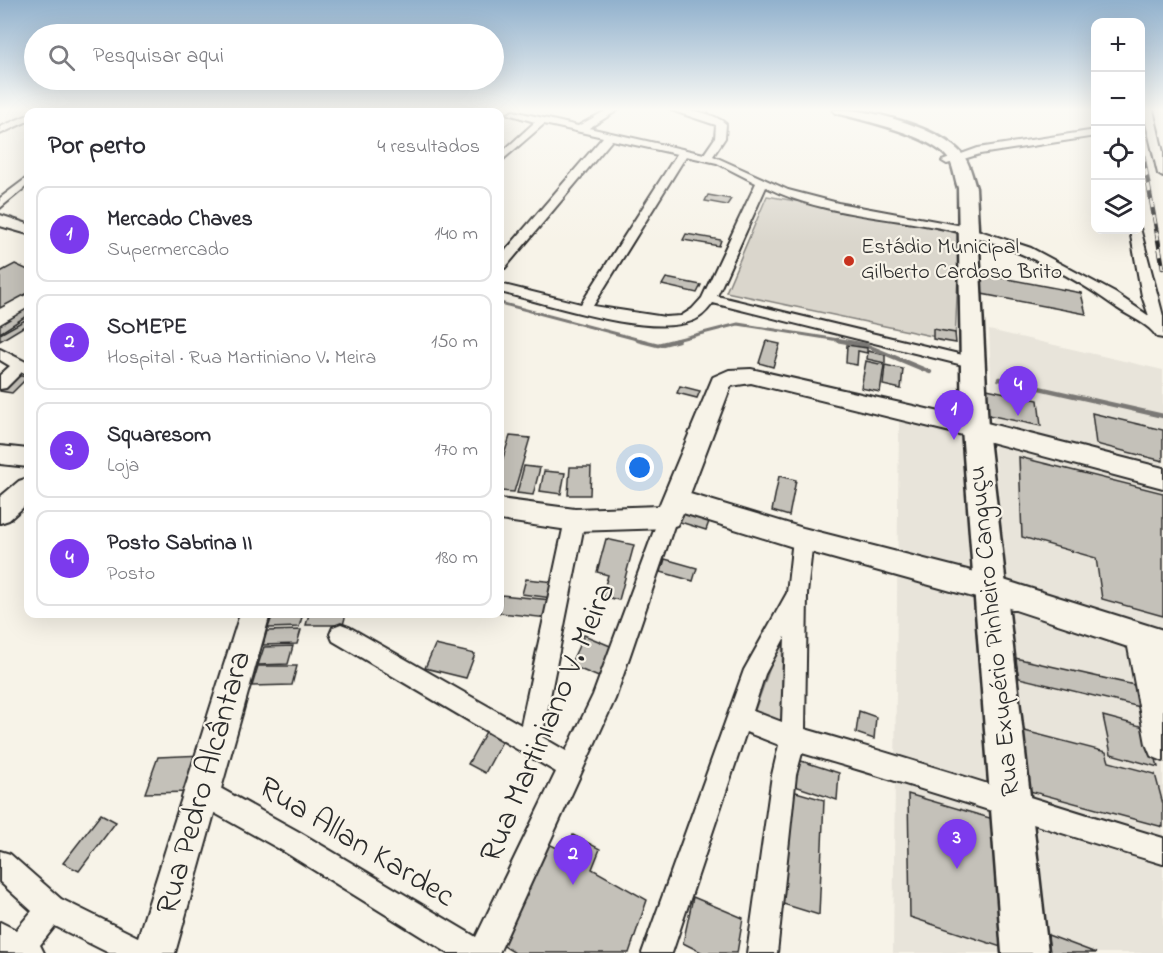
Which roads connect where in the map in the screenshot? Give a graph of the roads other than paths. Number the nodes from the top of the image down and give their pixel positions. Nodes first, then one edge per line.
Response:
1 (594, 154) edge
2 (683, 154) edge
3 (691, 154) edge
4 (709, 154) edge
5 (941, 154) edge
6 (951, 154) edge
7 (970, 154) edge
8 (1160, 154) edge
9 (707, 158) junction
10 (954, 162) junction
11 (1163, 174) edge
12 (762, 183) junction
13 (24, 185) edge
14 (0, 216) edge
15 (24, 227) edge
16 (968, 231) junction
17 (1137, 234) edge
18 (504, 260) edge
19 (504, 289) edge
20 (709, 298) junction
21 (586, 307) junction
22 (1162, 332) edge
23 (0, 354) edge
24 (971, 362) junction
25 (24, 366) edge
26 (24, 368) edge
27 (0, 384) edge
28 (975, 429) junction
29 (0, 455) edge
30 (24, 458) edge
31 (1163, 478) edge
32 (24, 491) edge
33 (671, 509) junction
34 (504, 511) edge
35 (0, 512) edge
36 (575, 520) junction
37 (803, 539) junction
38 (991, 589) junction
39 (797, 594) junction
40 (254, 618) edge
41 (342, 634) dead end
42 (1152, 641) edge
43 (738, 717) junction
44 (792, 738) junction
45 (529, 744) junction
46 (1163, 744) edge
47 (570, 767) junction
48 (202, 792) junction
49 (1013, 806) junction
50 (1163, 851) edge
51 (0, 864) edge
52 (51, 909) junction
53 (16, 948) edge
54 (470, 951) edge
55 (140, 953) edge
56 (154, 953) edge
57 (657, 953) edge
58 (762, 953) edge
59 (1025, 953) edge

1 - 18 street
2 - 21 street
3 - 9 street
4 - 9 street
5 - 10 main road
6 - 10 main road
7 - 10 street
8 - 11 street
9 - 12 street
10 - 16 main road, Rua Exupério Pinheiro Canguçu
12 - 16 street
12 - 20 street
13 - 14 street
14 - 15 street
16 - 22 street
16 - 24 main road, Rua Exupério Pinheiro Canguçu
17 - 22 street
19 - 21 street
20 - 21 street
20 - 24 street
23 - 25 street
24 - 28 main road, Rua Exupério Pinheiro Canguçu
26 - 27 street
28 - 31 street
28 - 33 street
28 - 38 main road, Rua Exupério Pinheiro Canguçu
29 - 30 street
32 - 35 street
33 - 36 street
33 - 37 street
33 - 47 street, Rua Martiniano V. Meira
34 - 36 street
36 - 45 street
37 - 38 street
37 - 39 street
38 - 42 street
38 - 49 main road, Rua Exupério Pinheiro Canguçu
39 - 43 street
39 - 44 street
40 - 48 street, Rua Pedro Alcântara
41 - 45 street
42 - 46 street
43 - 44 street
43 - 57 street
44 - 49 street
44 - 58 street
45 - 47 street
47 - 54 street, Rua Martiniano V. Meira
48 - 54 street, Rua Allan Kardec
48 - 56 street, Rua Pedro Alcântara
49 - 50 street
49 - 59 main road, Rua Exupério Pinheiro Canguçu
51 - 52 street
52 - 53 street
52 - 55 street

